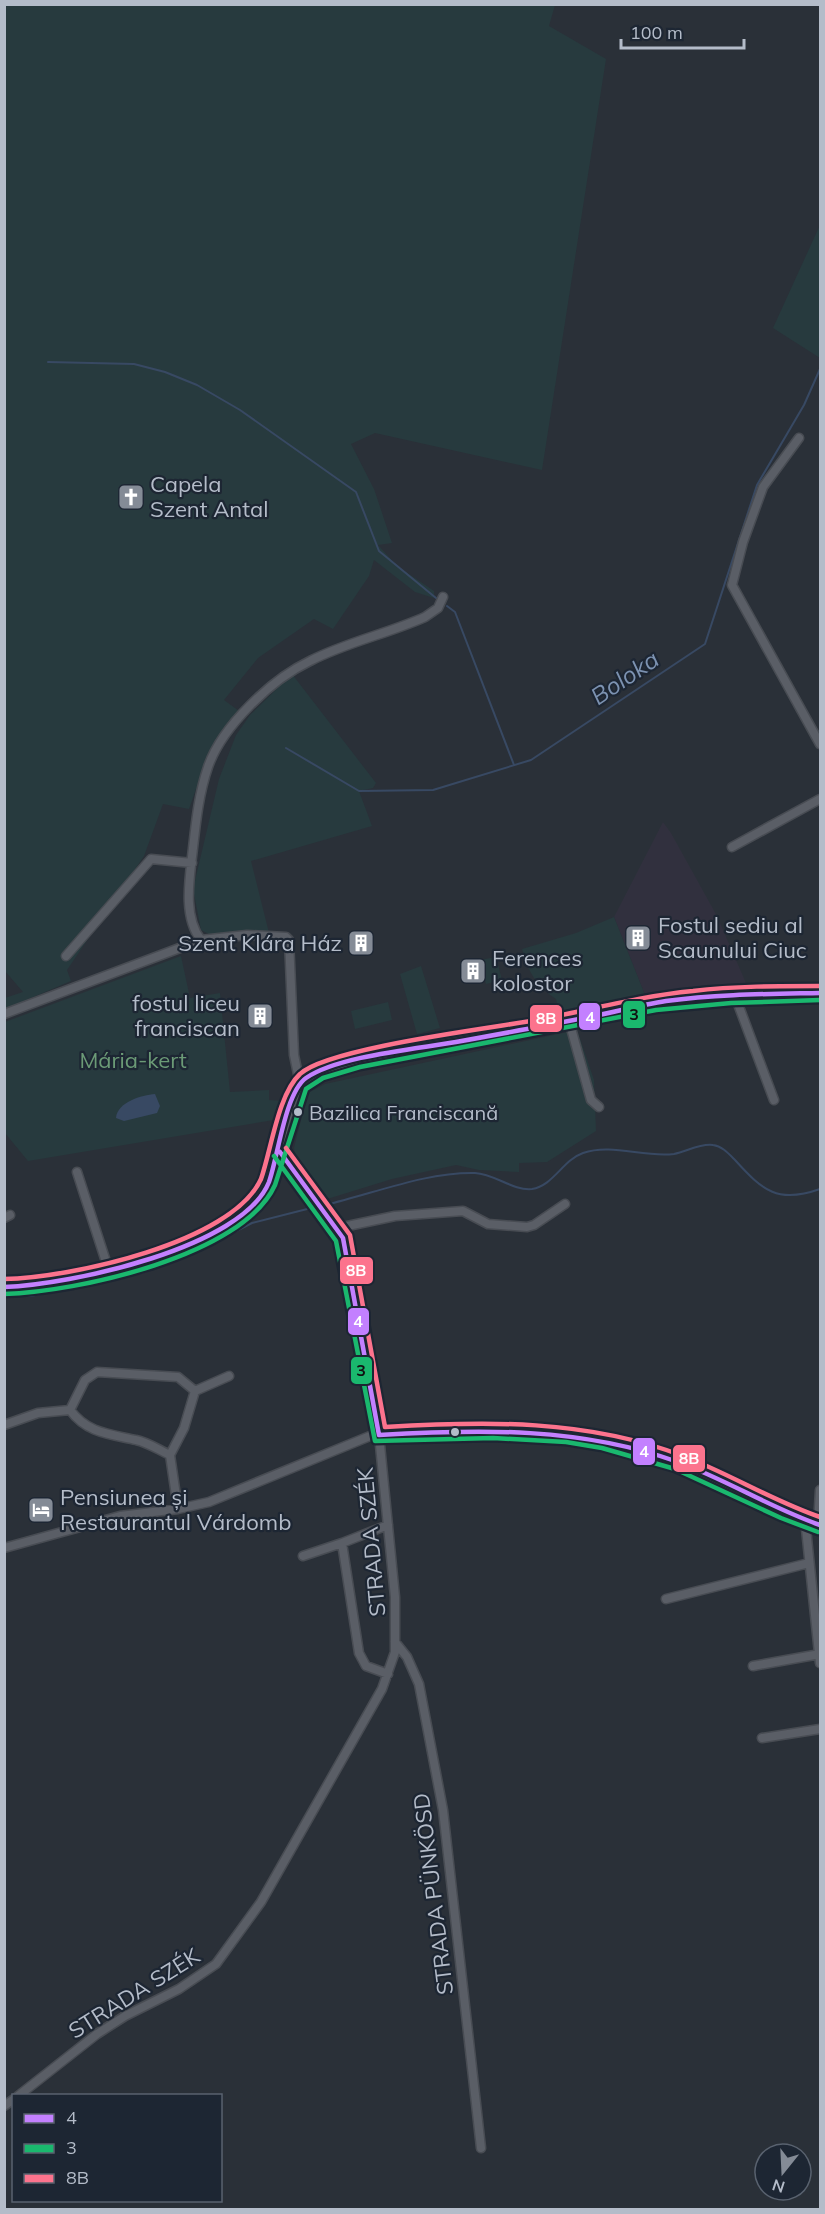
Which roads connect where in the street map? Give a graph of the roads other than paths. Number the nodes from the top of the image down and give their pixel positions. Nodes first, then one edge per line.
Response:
1 (799, 438) dead end
2 (443, 597) dead end
3 (820, 721) edge
4 (813, 730) junction
5 (820, 744) edge
6 (820, 799) edge
7 (732, 847) dead end
8 (192, 862) junction
9 (201, 940) junction
10 (66, 956) dead end
11 (820, 993) edge
12 (735, 996) junction
13 (4, 1014) edge
14 (569, 1021) junction
15 (300, 1084) junction
16 (774, 1100) dead end
17 (600, 1107) dead end
18 (280, 1152) junction
19 (77, 1172) dead end
20 (565, 1204) dead end
21 (338, 1228) junction
22 (109, 1271) junction
23 (4, 1287) edge
24 (229, 1376) dead end
25 (195, 1391) junction
26 (70, 1410) junction
27 (4, 1425) edge
28 (379, 1435) junction
29 (170, 1455) junction
30 (820, 1490) edge
31 (178, 1509) junction
32 (805, 1519) junction
33 (819, 1524) edge
34 (388, 1525) junction
35 (342, 1543) junction
36 (4, 1548) edge
37 (303, 1557) dead end
38 (809, 1563) junction
39 (666, 1599) dead end
40 (396, 1642) junction
41 (820, 1658) edge
42 (753, 1666) dead end
43 (388, 1674) junction
44 (820, 1729) edge
45 (762, 1738) dead end
46 (20, 2094) edge
47 (481, 2148) dead end

1 - 4 street
2 - 8 street
3 - 4 street
4 - 5 street
6 - 7 street
8 - 9 street
8 - 10 street
9 - 13 street
9 - 15 street
11 - 12 street
12 - 14 street
12 - 16 street
14 - 15 street
14 - 17 street
15 - 18 street
18 - 21 street, STRADA SZÉK
18 - 22 street
19 - 22 street
20 - 21 street
21 - 28 street, STRADA SZÉK
22 - 23 street
24 - 25 street
25 - 26 street
25 - 29 street
26 - 27 street
26 - 29 street
28 - 31 street
28 - 32 street
28 - 34 street, STRADA SZÉK
29 - 31 street
30 - 33 street
31 - 36 street
32 - 33 street
32 - 38 street
34 - 35 street
34 - 40 street, STRADA SZÉK
35 - 37 street
35 - 43 street
38 - 39 street
38 - 41 street
40 - 43 street, STRADA SZÉK
40 - 47 street, STRADA PÜNKÖSD
41 - 42 street
43 - 46 street, STRADA SZÉK
44 - 45 street

